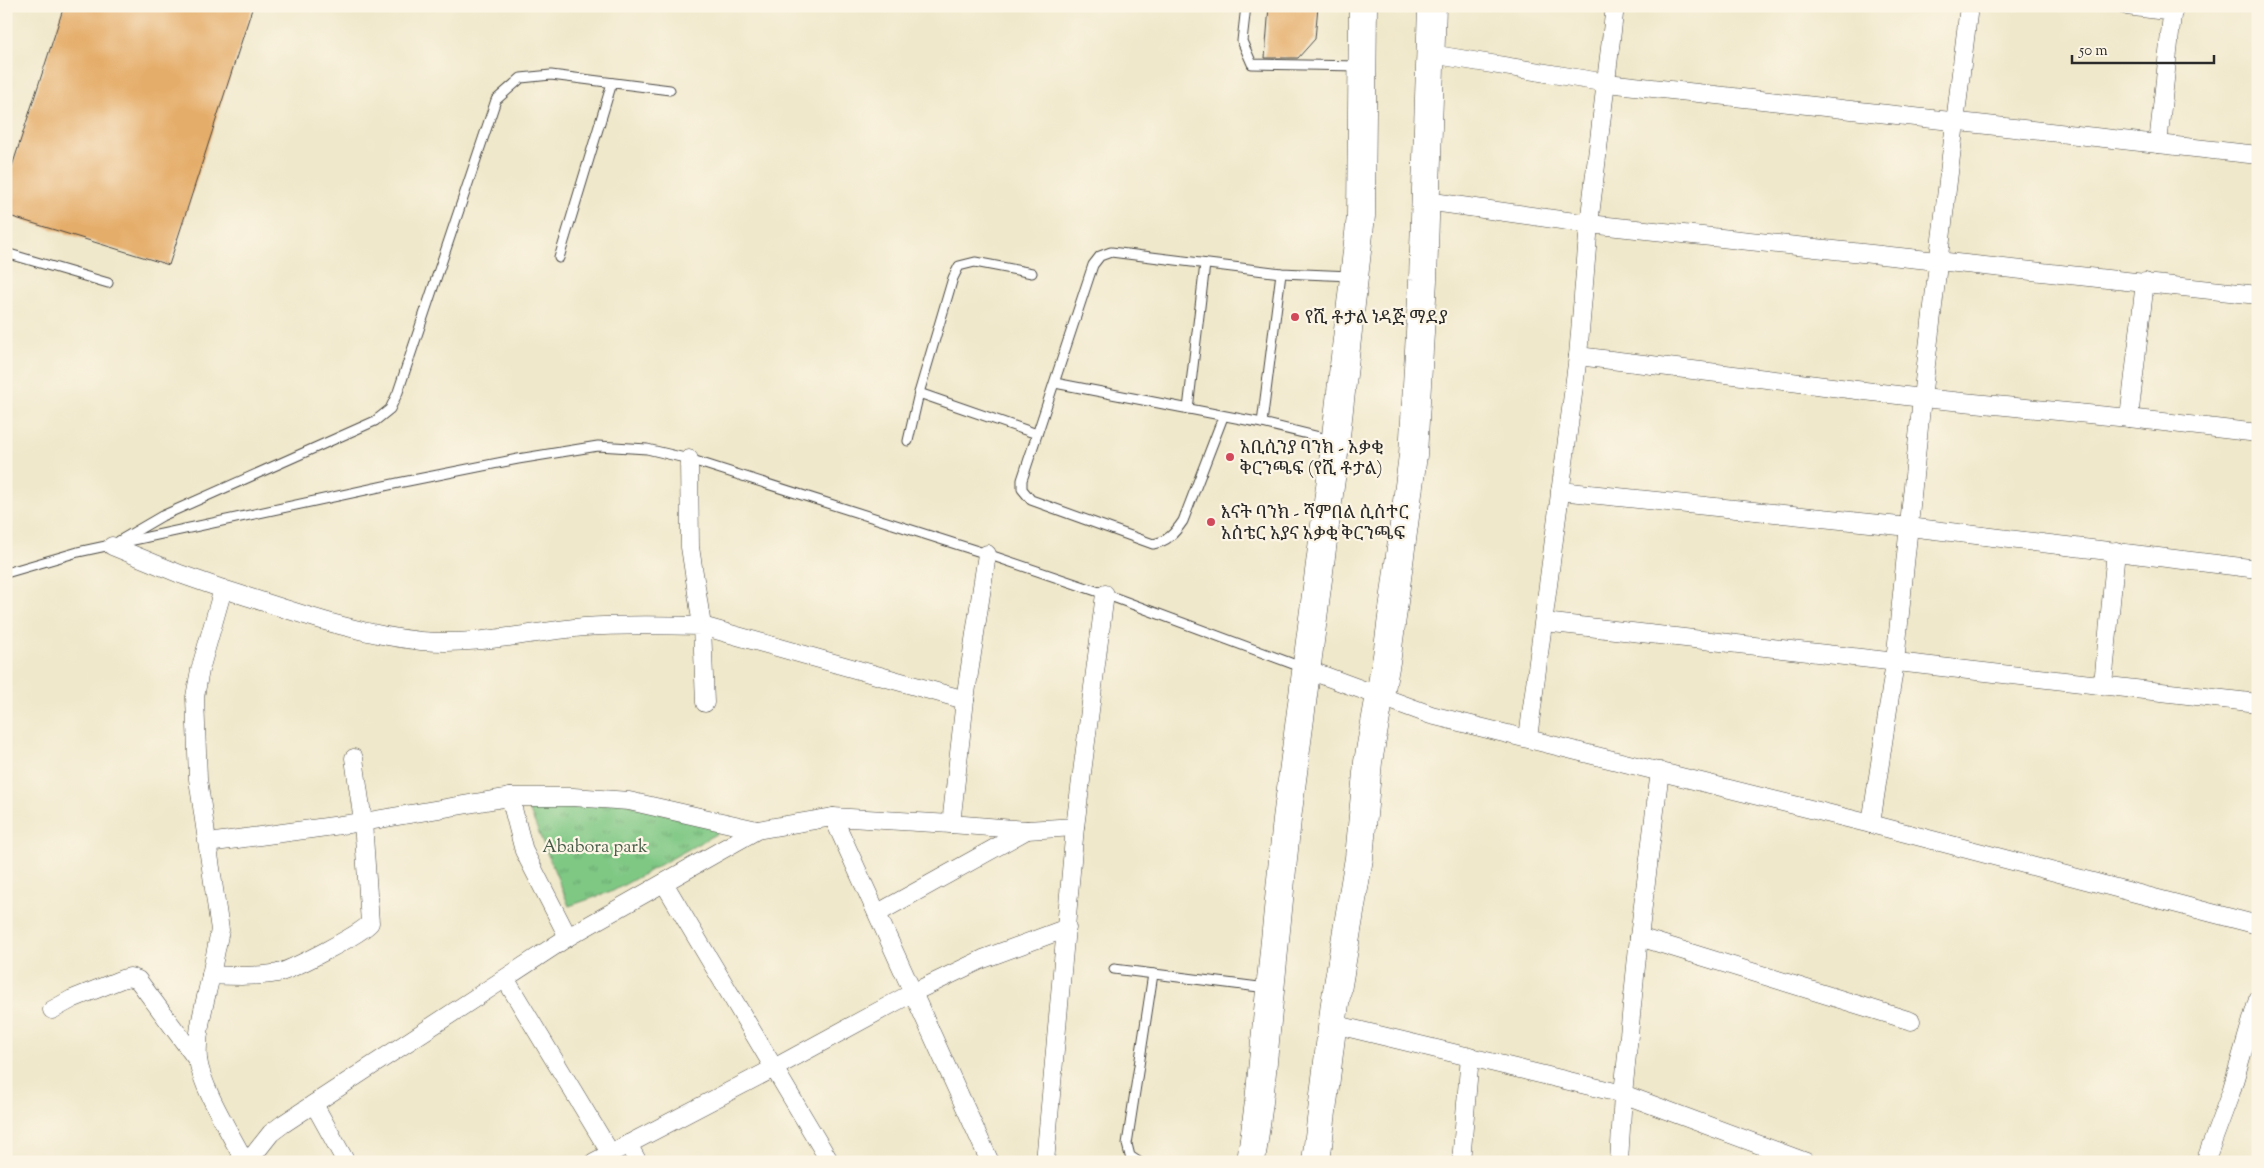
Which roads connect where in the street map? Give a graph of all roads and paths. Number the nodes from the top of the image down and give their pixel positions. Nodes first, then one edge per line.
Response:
1 (1246, 6) edge
2 (1363, 6) edge
3 (1432, 6) edge
4 (1615, 6) edge
5 (1968, 6) edge
6 (2127, 6) edge
7 (2173, 9) edge
8 (1430, 54) junction
9 (1363, 66) junction
10 (612, 83) junction
11 (1607, 83) junction
12 (670, 90) dead end
13 (1954, 122) junction
14 (2158, 144) junction
15 (2258, 155) edge
16 (1426, 201) junction
17 (1589, 224) junction
18 (6, 254) edge
19 (559, 258) dead end
20 (1940, 260) junction
21 (1205, 264) junction
22 (1032, 273) dead end
23 (1282, 273) junction
24 (1354, 276) junction
25 (2145, 282) junction
26 (108, 284) dead end
27 (2258, 295) edge
28 (1578, 356) junction
29 (1055, 383) junction
30 (919, 393) junction
31 (1922, 398) junction
32 (1188, 409) junction
33 (1223, 417) junction
34 (2129, 418) junction
35 (1262, 423) junction
36 (1037, 434) junction
37 (2258, 434) edge
38 (1335, 440) junction
39 (908, 441) dead end
40 (689, 459) junction
41 (1560, 490) junction
42 (1909, 527) junction
43 (112, 546) junction
44 (2116, 551) junction
45 (987, 554) junction
46 (2258, 569) edge
47 (6, 573) edge
48 (223, 589) junction
49 (1105, 594) junction
50 (1544, 622) junction
51 (702, 626) junction
52 (1895, 662) junction
53 (1306, 669) junction
54 (2103, 684) junction
55 (1381, 697) junction
56 (965, 700) junction
57 (705, 703) dead end
58 (2258, 703) edge
59 (1528, 738) junction
60 (354, 758) dead end
61 (1660, 770) junction
62 (510, 797) junction
63 (833, 817) junction
64 (363, 822) junction
65 (951, 824) junction
66 (1871, 824) junction
67 (1075, 826) junction
68 (757, 830) junction
69 (1027, 830) junction
70 (208, 843) junction
71 (664, 883) junction
72 (878, 913) junction
73 (2258, 925) edge
74 (1067, 928) junction
75 (1639, 937) junction
76 (568, 938) junction
77 (1114, 969) dead end
78 (1153, 974) junction
79 (211, 975) junction
80 (506, 980) junction
81 (1270, 988) junction
82 (912, 993) junction
83 (2258, 999) edge
84 (52, 1010) dead end
85 (1910, 1021) dead end
86 (1333, 1024) junction
87 (1470, 1056) junction
88 (198, 1061) junction
89 (776, 1067) junction
90 (1623, 1094) junction
91 (314, 1104) junction
92 (628, 1144) junction
93 (611, 1154) junction
94 (246, 1162) edge
95 (346, 1162) edge
96 (594, 1162) edge
97 (638, 1162) edge
98 (830, 1162) edge
99 (990, 1162) edge
100 (1045, 1162) edge
101 (1139, 1162) edge
102 (1251, 1162) edge
103 (1316, 1162) edge
104 (1461, 1162) edge
105 (1619, 1162) edge
106 (1806, 1162) edge
107 (2205, 1162) edge

1 - 9 lane
2 - 9 main road
3 - 8 main road
4 - 11 street
5 - 13 street
6 - 7 street
7 - 14 street
8 - 11 street
8 - 16 main road
9 - 24 main road
10 - 12 lane
10 - 19 lane
10 - 43 lane
11 - 13 street
11 - 17 street
13 - 14 street
13 - 20 street
14 - 15 street
16 - 17 street
16 - 55 main road
17 - 20 street
17 - 28 street
18 - 26 lane
20 - 25 street
20 - 31 street
21 - 23 lane
21 - 29 lane
21 - 32 lane
22 - 30 lane
23 - 24 lane
23 - 35 lane
24 - 38 main road
25 - 27 street
25 - 34 street
28 - 31 street
28 - 41 street
29 - 32 lane
29 - 36 lane
30 - 36 lane
30 - 39 lane
31 - 34 street
31 - 42 street
32 - 33 lane
33 - 35 lane
33 - 36 lane
34 - 37 street
35 - 38 lane
38 - 53 main road
40 - 43 lane
40 - 45 lane
40 - 51 street
41 - 42 street
41 - 50 street
42 - 44 street
42 - 52 street
43 - 47 lane
43 - 48 street
44 - 46 street
44 - 54 street
45 - 49 lane
45 - 56 street
48 - 51 street
48 - 70 street
49 - 53 lane
49 - 67 street
50 - 52 street
50 - 59 street
51 - 56 street
51 - 57 street
52 - 54 street
52 - 66 street
53 - 55 street
53 - 81 main road
54 - 58 street
55 - 59 street
55 - 86 main road
56 - 65 street
59 - 61 street
60 - 64 street
61 - 66 street
61 - 75 street
62 - 64 street
62 - 68 street
62 - 76 street
63 - 65 street
63 - 68 street
63 - 72 street
64 - 70 street
64 - 79 street
65 - 69 street
66 - 73 street
67 - 69 street
67 - 74 street
68 - 71 street
69 - 72 street
70 - 79 street
71 - 76 street
71 - 89 street
72 - 82 street
74 - 82 street
74 - 100 street
75 - 85 street
75 - 90 street
76 - 80 street
77 - 78 lane
78 - 81 lane
78 - 101 lane
79 - 88 street
80 - 91 street
80 - 93 street
81 - 102 main road
82 - 89 street
82 - 99 street
83 - 107 street
84 - 88 street
86 - 87 street
86 - 103 main road
87 - 90 street
87 - 104 street
88 - 94 street
89 - 92 street
89 - 98 street
90 - 105 street
90 - 106 street
91 - 94 street
91 - 95 street
92 - 93 street
92 - 97 street
93 - 96 street

